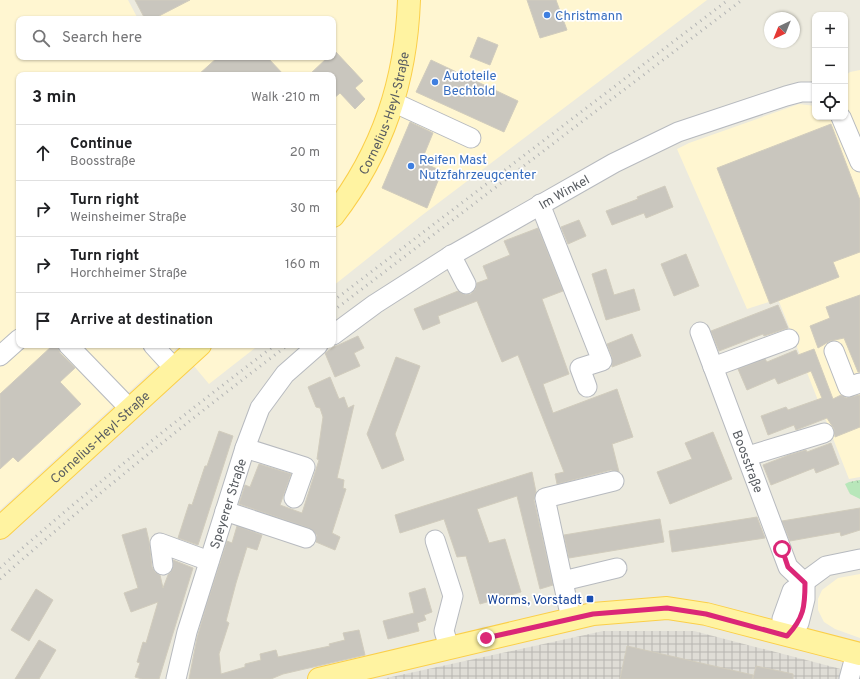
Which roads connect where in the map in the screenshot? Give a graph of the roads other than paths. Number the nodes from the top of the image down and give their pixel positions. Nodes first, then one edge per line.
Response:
1 (409, 0) edge
2 (812, 92) edge
3 (393, 102) junction
4 (843, 120) edge
5 (471, 138) dead end
6 (860, 162) edge
7 (540, 204) junction
8 (336, 211) edge
9 (451, 255) junction
10 (466, 284) dead end
11 (700, 332) dead end
12 (336, 333) edge
13 (789, 339) dead end
14 (16, 342) edge
15 (71, 348) edge
16 (156, 348) edge
17 (197, 348) edge
18 (315, 348) edge
19 (834, 351) dead end
20 (0, 356) edge
21 (713, 366) junction
22 (174, 368) junction
23 (860, 383) edge
24 (587, 387) dead end
25 (130, 409) junction
26 (824, 433) dead end
27 (245, 448) junction
28 (748, 456) junction
29 (614, 481) dead end
30 (294, 498) dead end
31 (225, 512) junction
32 (0, 528) edge
33 (306, 538) dead end
34 (435, 540) dead end
35 (860, 559) edge
36 (209, 561) junction
37 (162, 565) dead end
38 (617, 568) dead end
39 (563, 581) junction
40 (805, 583) junction
41 (571, 619) junction
42 (787, 636) junction
43 (449, 647) junction
44 (858, 654) edge
45 (379, 672) edge
46 (176, 679) edge
47 (319, 679) edge
48 (849, 679) edge

1 - 3 main road, Cornelius-Heyl-Straße
2 - 7 street, Im Winkel
3 - 5 street
3 - 8 main road, Cornelius-Heyl-Straße
4 - 6 street
7 - 9 street, Im Winkel
7 - 24 street
9 - 10 street
9 - 12 street, Im Winkel
11 - 21 street, Boosstraße
13 - 21 street
14 - 20 street
15 - 25 street
16 - 22 street
17 - 22 main road, Cornelius-Heyl-Straße
18 - 27 street, Speyerer Straße
19 - 23 street
21 - 28 street, Boosstraße
22 - 25 main road, Cornelius-Heyl-Straße
25 - 32 main road, Cornelius-Heyl-Straße
26 - 28 street
27 - 30 street
27 - 31 street, Speyerer Straße
28 - 40 street, Boosstraße
29 - 39 street
31 - 33 street
31 - 36 street, Speyerer Straße
34 - 43 street
35 - 40 street
36 - 37 street
36 - 46 street, Speyerer Straße
38 - 39 street
39 - 41 street
40 - 42 street
41 - 42 main road
41 - 43 main road
42 - 44 main road
43 - 45 main road
44 - 48 street
45 - 47 main road

